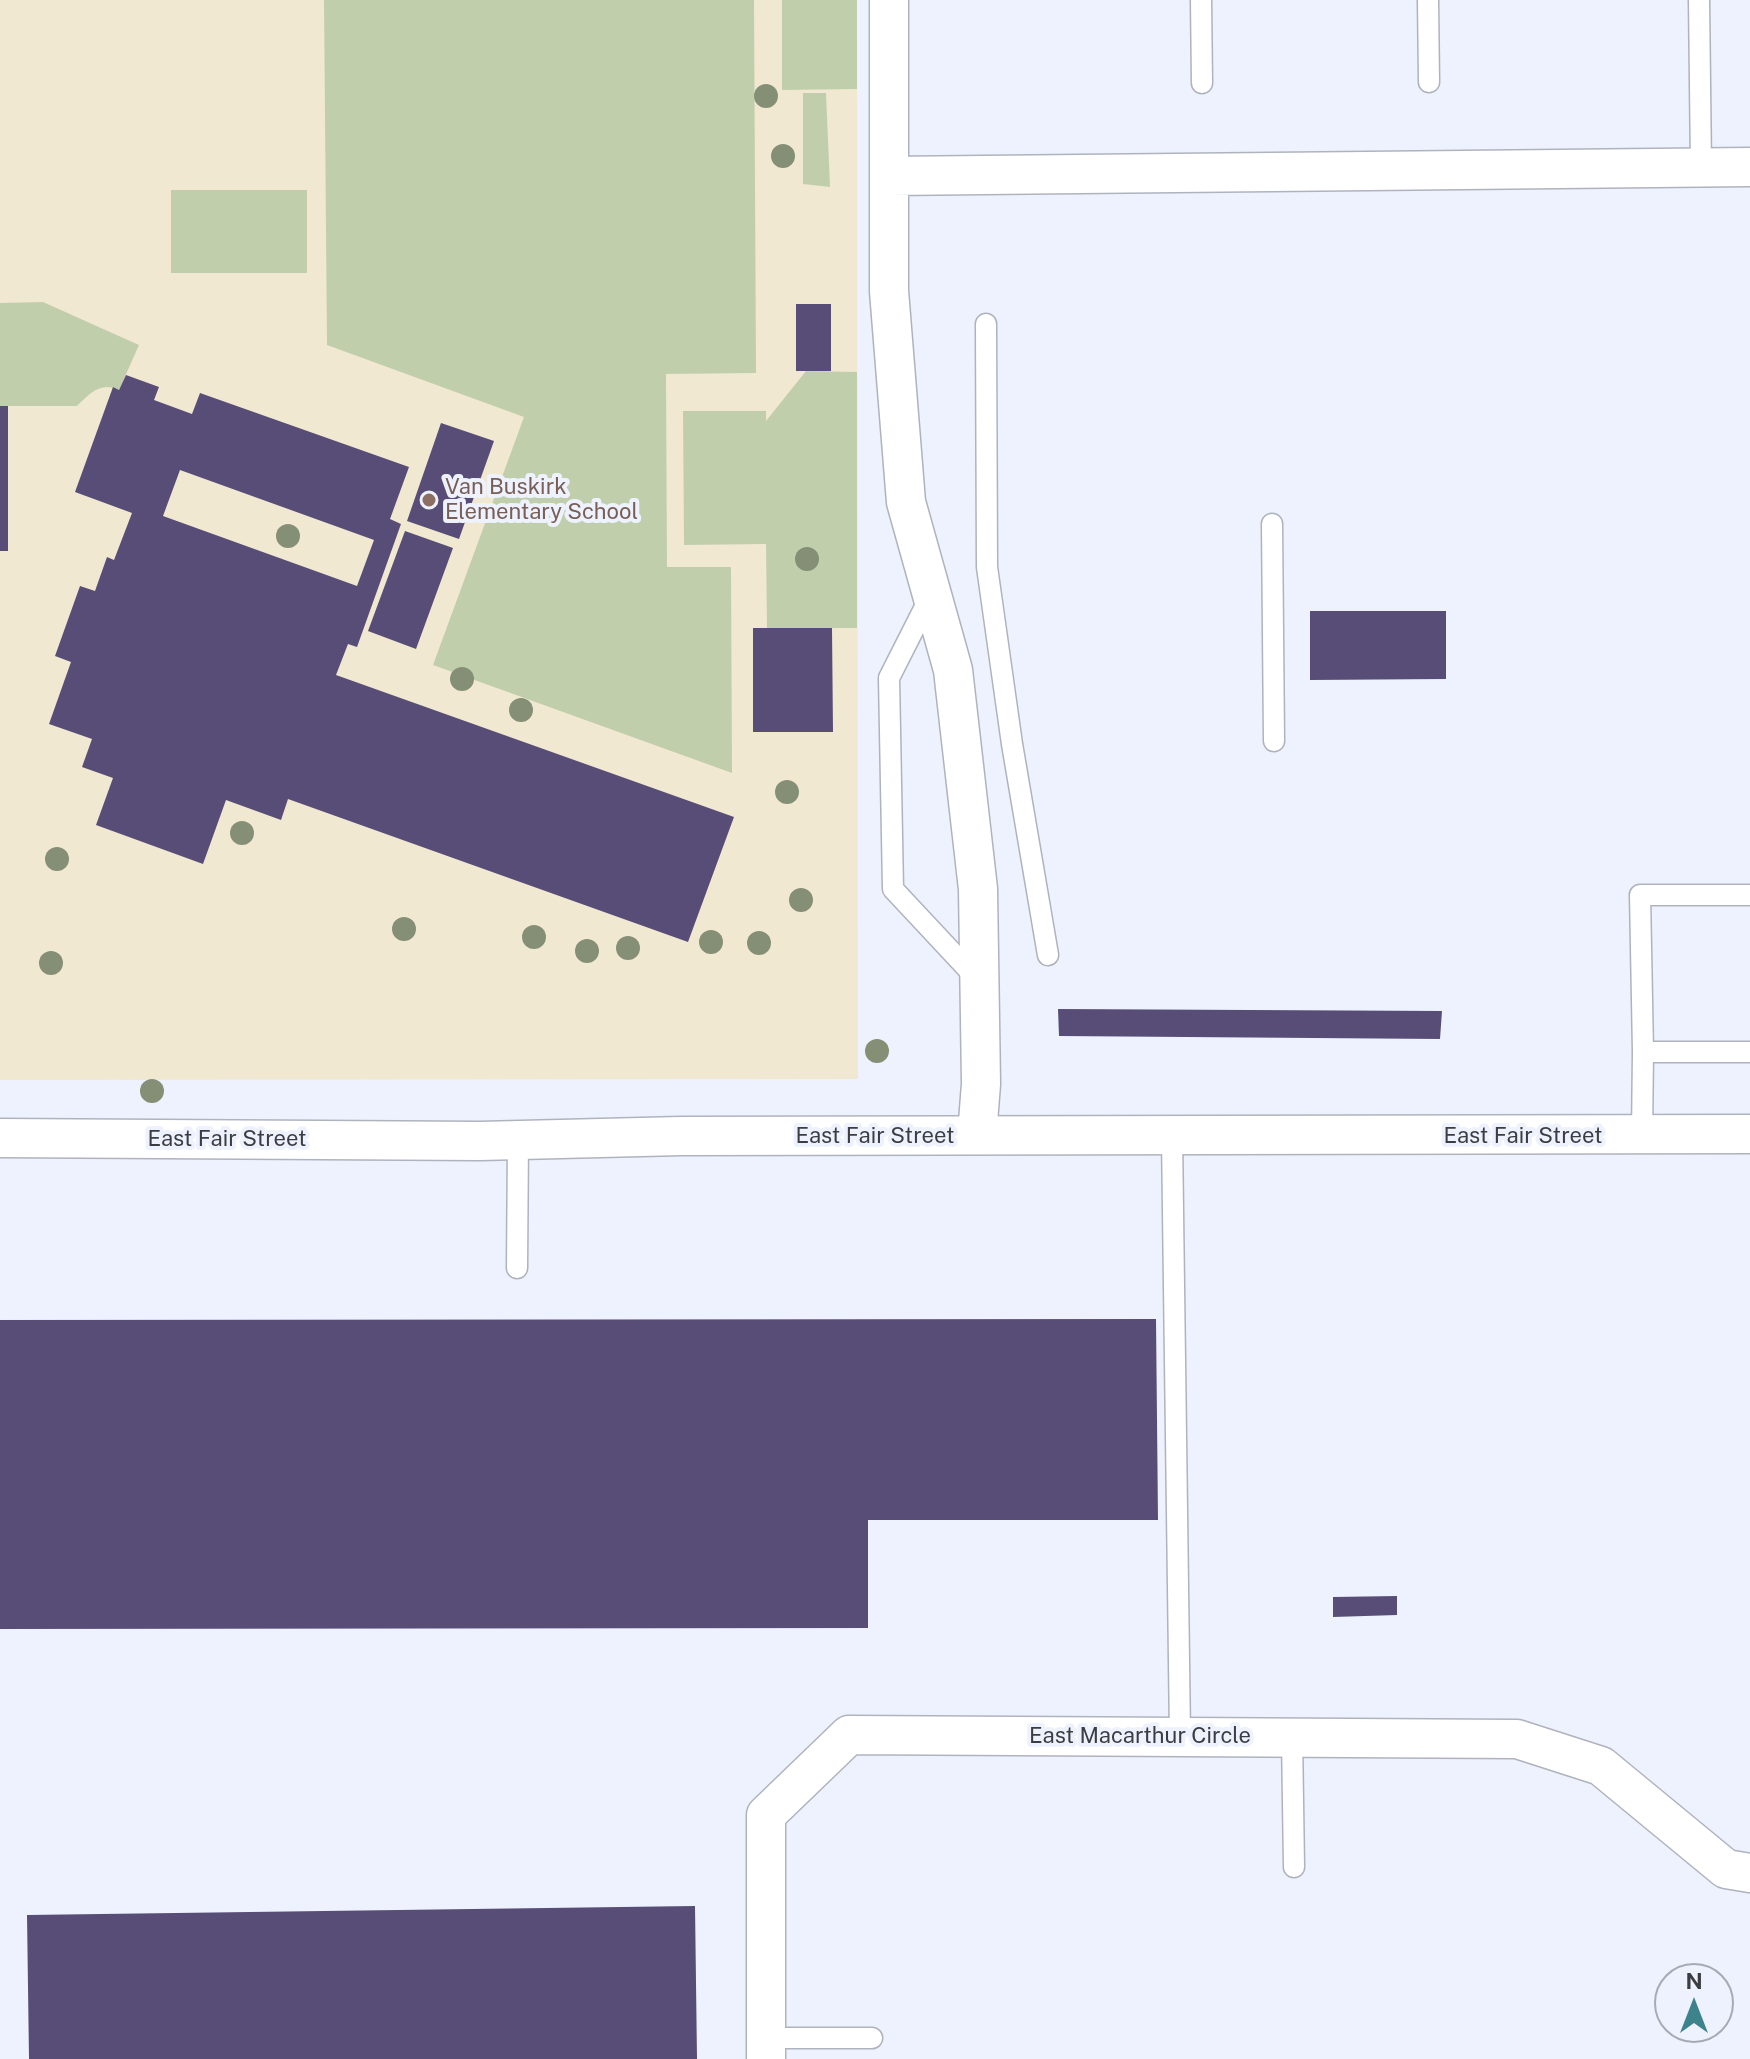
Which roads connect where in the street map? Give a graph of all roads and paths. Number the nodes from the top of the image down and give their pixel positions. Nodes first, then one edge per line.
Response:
1 (889, 0) edge
2 (1201, 0) edge
3 (1428, 0) edge
4 (1699, 0) edge
5 (1429, 82) dead end
6 (1202, 83) dead end
7 (1701, 167) junction
8 (1750, 167) edge
9 (889, 176) junction
10 (986, 324) dead end
11 (1272, 524) dead end
12 (932, 593) junction
13 (1274, 741) dead end
14 (1750, 895) edge
15 (1048, 955) dead end
16 (979, 982) junction
17 (1643, 1052) junction
18 (1750, 1052) edge
19 (1750, 1134) edge
20 (977, 1135) junction
21 (1642, 1135) junction
22 (1172, 1136) junction
23 (0, 1138) edge
24 (518, 1140) junction
25 (517, 1268) dead end
26 (1180, 1736) junction
27 (1292, 1737) junction
28 (1294, 1867) dead end
29 (1750, 1873) edge
30 (872, 2038) dead end
31 (766, 2049) edge

1 - 9 street
2 - 6 lane
3 - 5 lane
4 - 7 lane
7 - 8 street
7 - 9 street
9 - 12 street
10 - 15 lane
11 - 13 lane
12 - 16 street
12 - 16 lane
14 - 17 lane
16 - 20 street
17 - 18 lane
17 - 21 lane
19 - 21 street, East Fair Street
20 - 22 street, East Fair Street
20 - 24 street, East Fair Street
21 - 22 street, East Fair Street
22 - 26 lane
23 - 24 street, East Fair Street
24 - 25 lane
26 - 27 street, East Macarthur Circle
26 - 31 street, East Macarthur Circle
27 - 28 lane
27 - 29 street, East Macarthur Circle
30 - 31 lane

